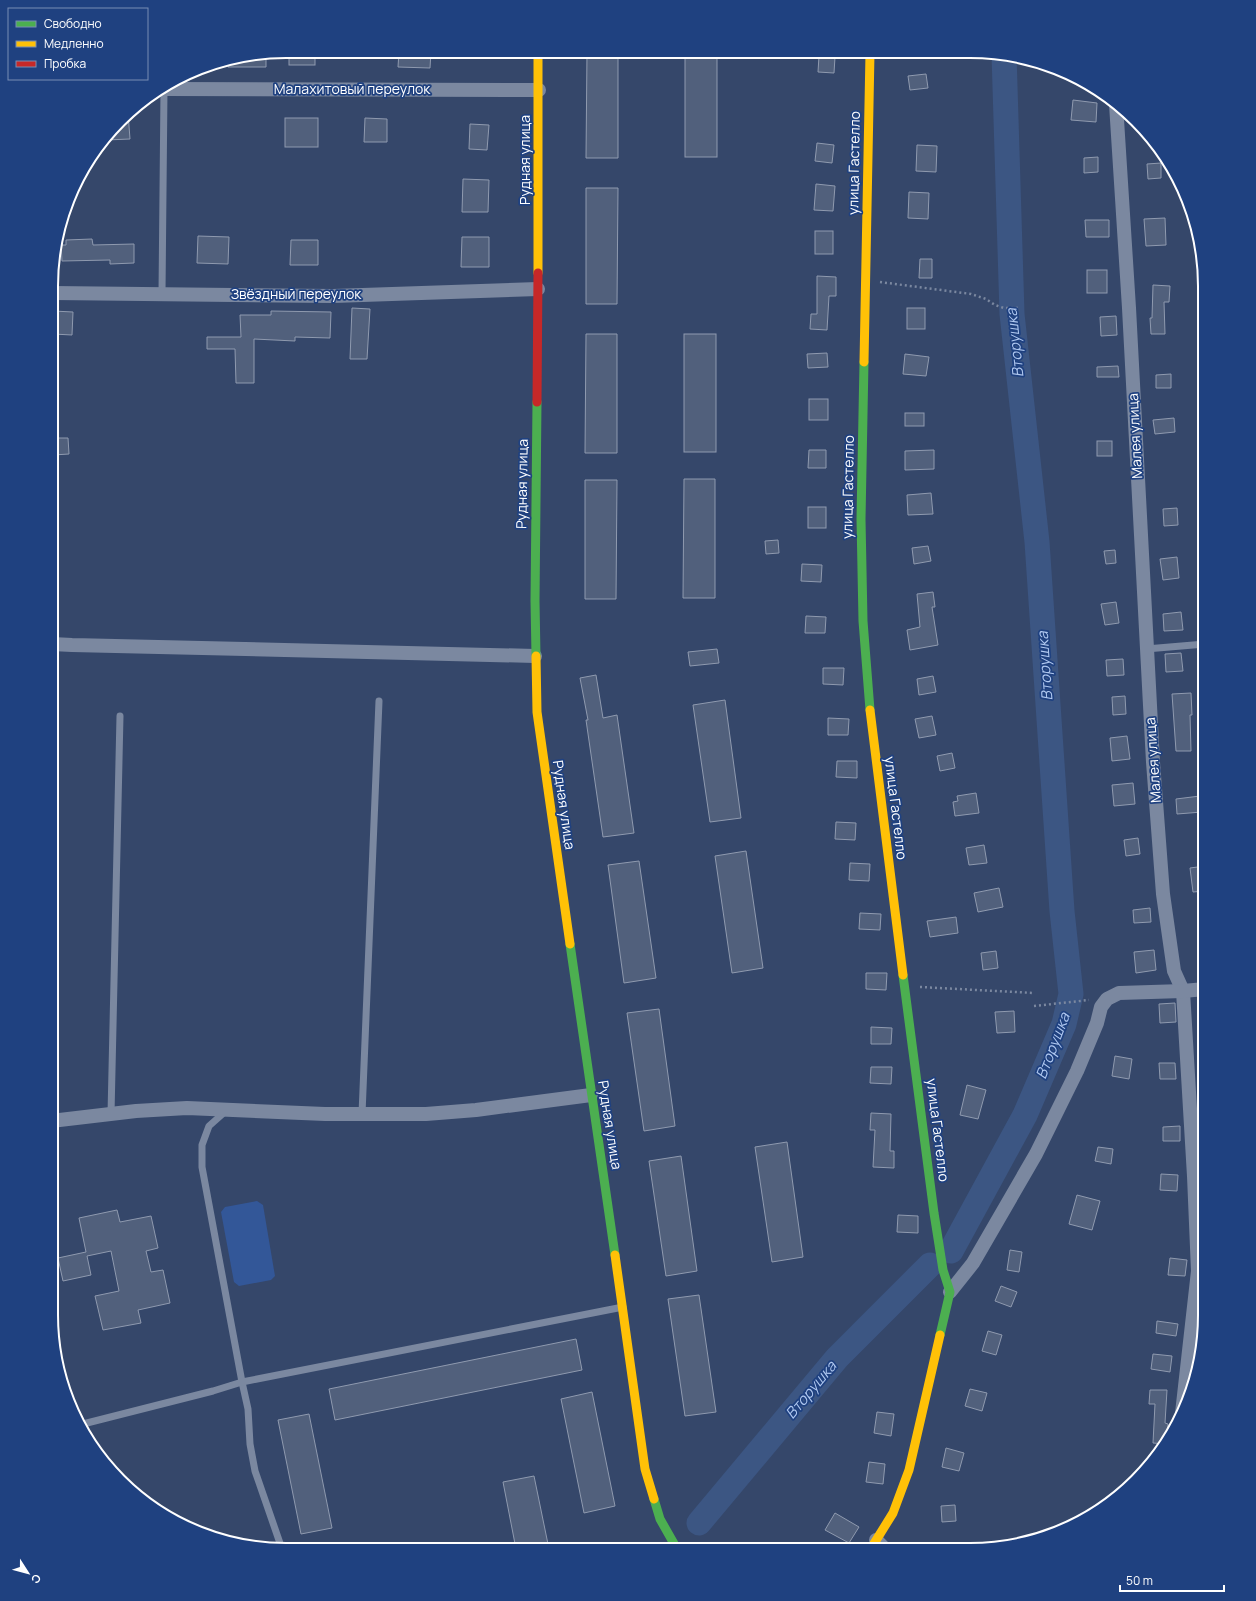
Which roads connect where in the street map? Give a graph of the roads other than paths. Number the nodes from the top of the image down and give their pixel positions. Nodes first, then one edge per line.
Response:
1 (538, 58) edge
2 (870, 58) edge
3 (170, 90) edge
4 (539, 90) junction
5 (165, 93) edge
6 (1116, 112) edge
7 (538, 289) junction
8 (58, 293) edge
9 (162, 293) junction
10 (58, 644) edge
11 (1198, 645) edge
12 (1146, 649) junction
13 (535, 656) junction
14 (380, 701) dead end
15 (120, 716) dead end
16 (1198, 990) edge
17 (1182, 991) junction
18 (591, 1095) junction
19 (228, 1110) junction
20 (111, 1114) junction
21 (362, 1114) junction
22 (58, 1120) edge
23 (1198, 1271) edge
24 (1198, 1271) edge
25 (950, 1292) junction
26 (623, 1307) junction
27 (242, 1382) junction
28 (1184, 1393) edge
29 (86, 1423) edge
30 (280, 1543) edge
31 (673, 1543) edge
32 (878, 1543) edge

1 - 4 street, Рудная улица
2 - 25 street, улица Гастелло
3 - 4 street, Малахитовый переулок
4 - 7 street, Рудная улица
5 - 9 lane
6 - 12 street, Малея улица
7 - 9 street, Звёздный переулок
7 - 13 street, Рудная улица
8 - 9 street, Звёздный переулок
10 - 13 street
11 - 12 lane
12 - 17 street, Малея улица
13 - 18 street, Рудная улица
14 - 21 lane
15 - 20 lane
16 - 17 street
17 - 23 street, Малея улица
17 - 25 street
18 - 21 street
18 - 26 street, Рудная улица
19 - 20 street
19 - 21 street
19 - 27 lane
20 - 22 street
24 - 28 street, Малея улица
25 - 32 street
26 - 27 lane
26 - 31 street, Рудная улица
27 - 29 lane
27 - 30 lane

